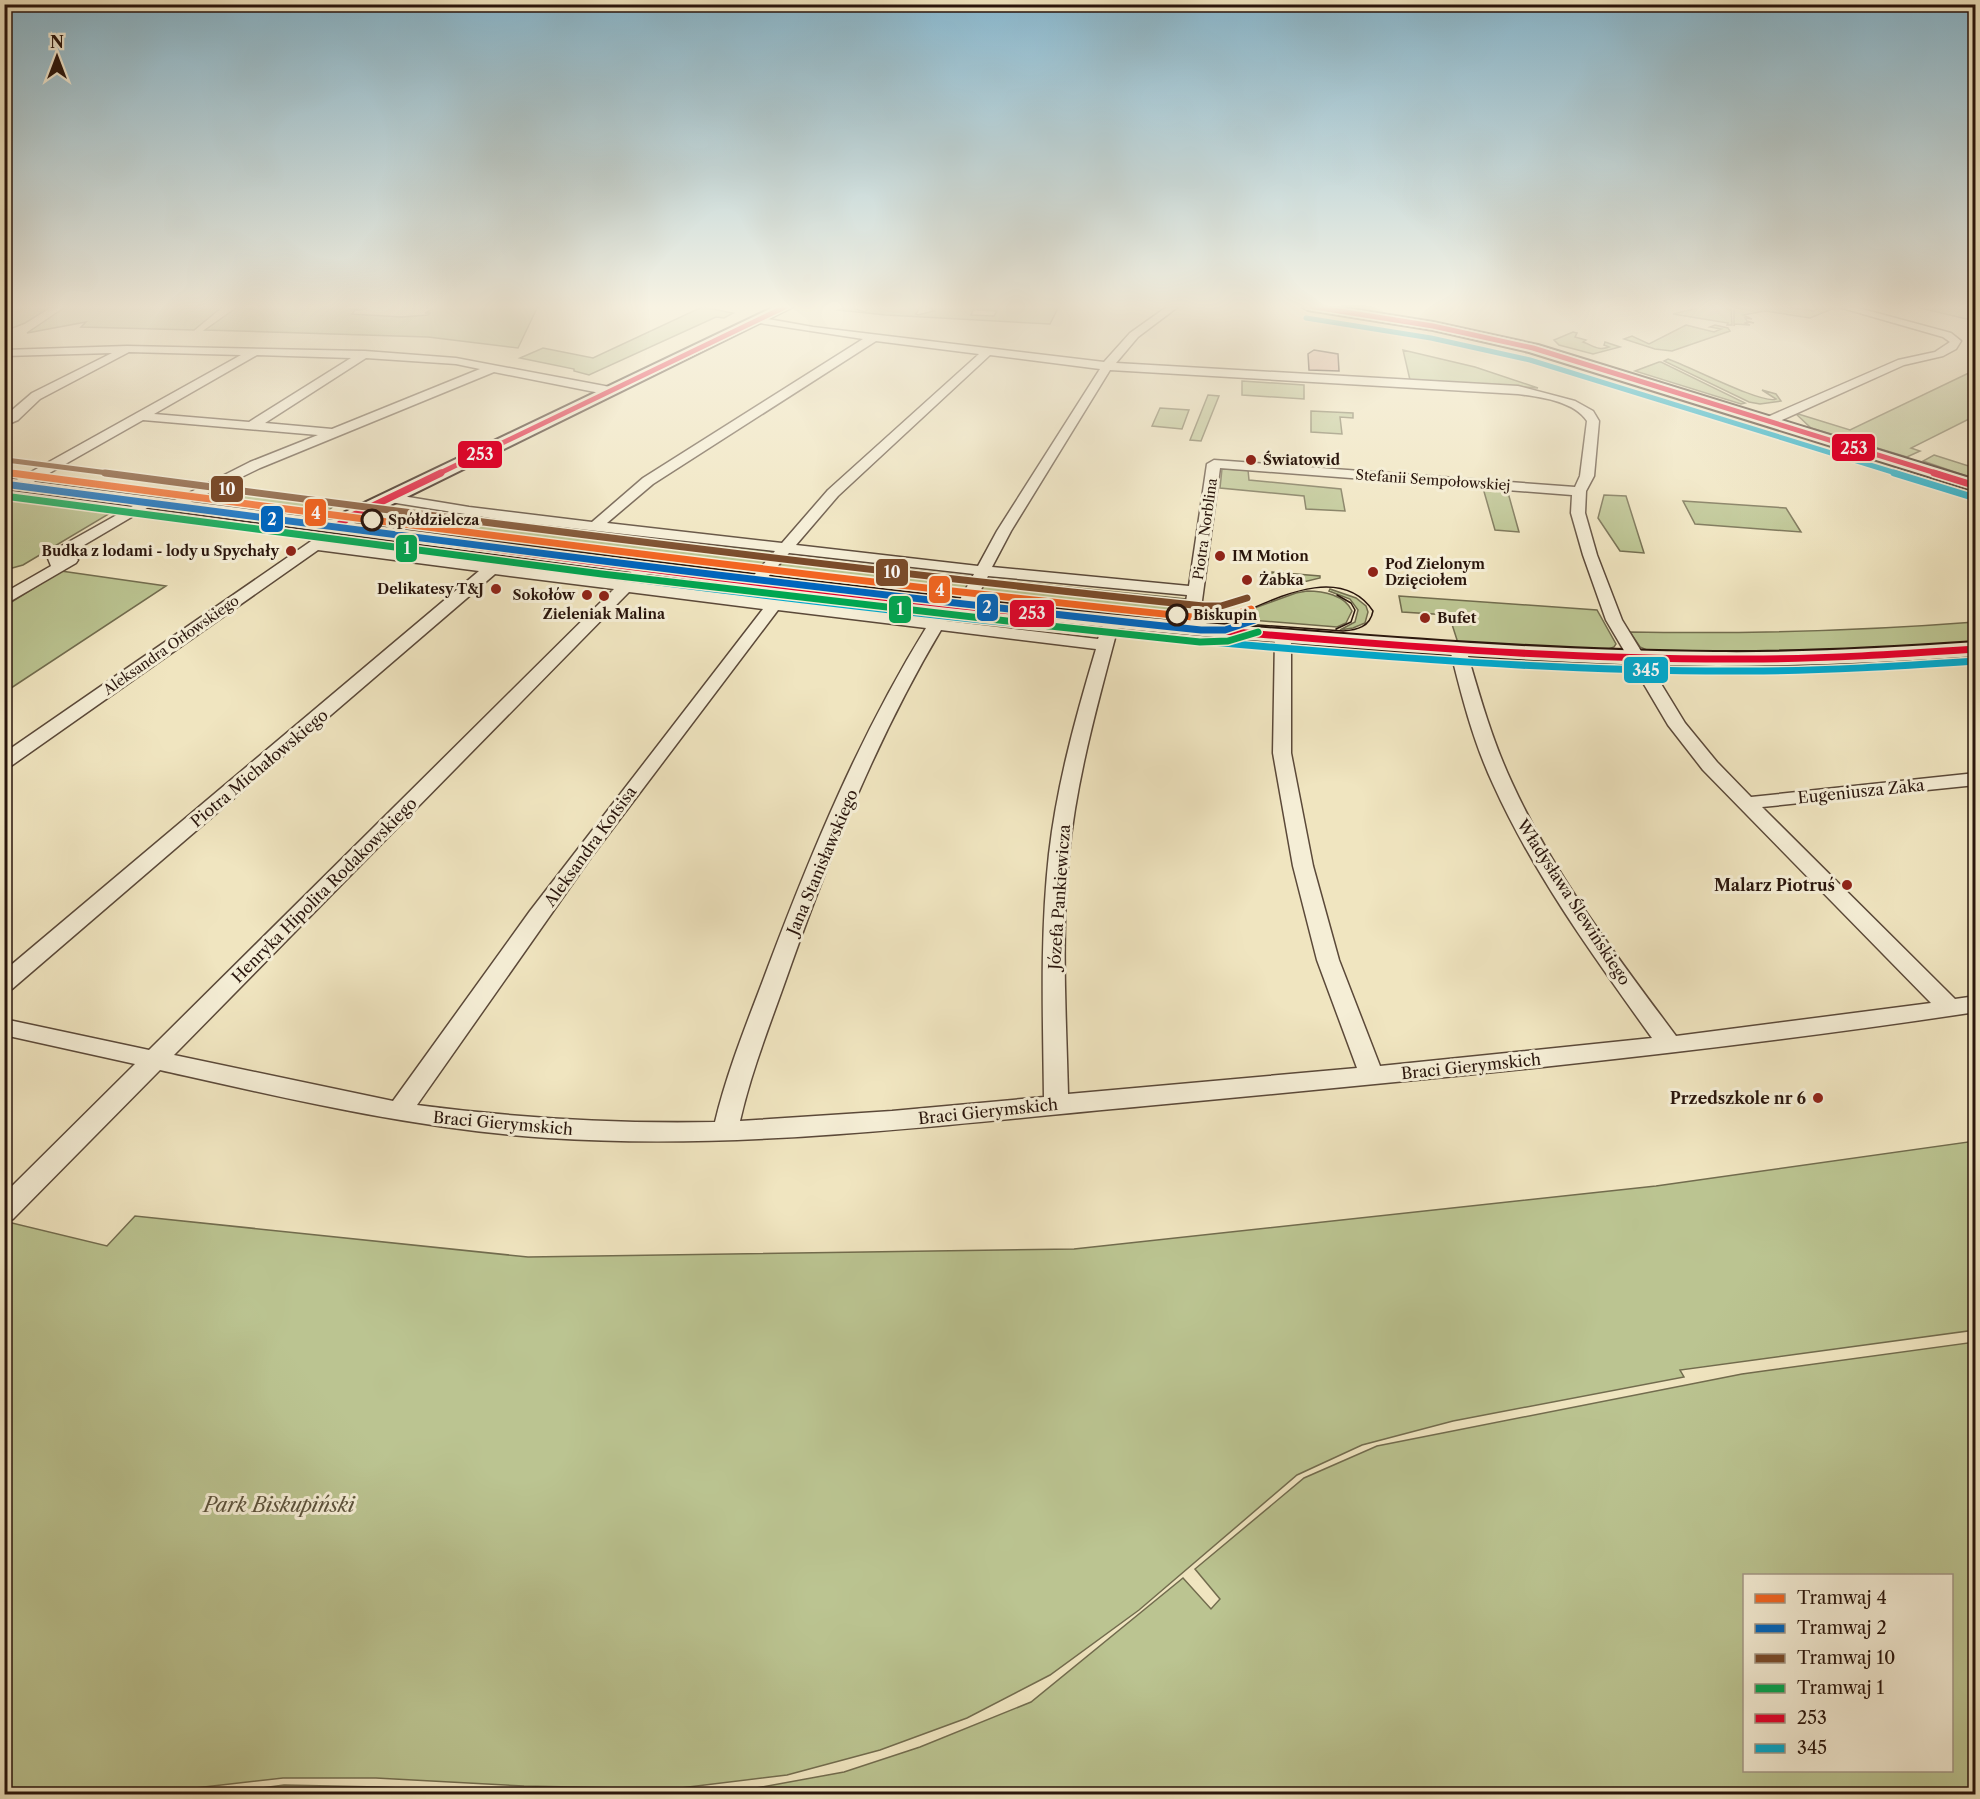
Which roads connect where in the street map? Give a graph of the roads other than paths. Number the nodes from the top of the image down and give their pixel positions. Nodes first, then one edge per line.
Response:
1 (48, 390) edge
2 (187, 390) edge
3 (308, 390) edge
4 (438, 390) edge
5 (605, 390) edge
6 (791, 390) edge
7 (946, 390) edge
8 (1092, 390) edge
9 (1510, 390) edge
10 (1666, 390) edge
11 (1839, 390) edge
12 (610, 391) joint
13 (140, 416) junction
14 (1769, 421) junction
15 (4, 422) edge
16 (251, 426) junction
17 (331, 433) junction
18 (1214, 464) joint
19 (11, 484) edge
20 (1976, 486) edge
21 (1579, 491) junction
22 (390, 498) junction
23 (147, 502) junction
24 (176, 505) junction
25 (595, 526) junction
26 (336, 527) junction
27 (315, 545) junction
28 (784, 548) junction
29 (513, 551) junction
30 (644, 568) junction
31 (491, 569) junction
32 (983, 571) junction
33 (756, 582) junction
34 (789, 586) junction
35 (626, 587) junction
36 (1196, 591) junction
37 (4, 600) edge
38 (773, 606) junction
39 (956, 606) junction
40 (1110, 622) junction
41 (935, 626) junction
42 (1190, 630) junction
43 (1283, 638) junction
44 (1104, 645) junction
45 (1458, 649) junction
46 (1976, 649) edge
47 (1635, 657) junction
48 (4, 762) edge
49 (1976, 778) edge
50 (1746, 803) junction
51 (4, 984) edge
52 (1976, 1004) edge
53 (1950, 1008) junction
54 (4, 1027) edge
55 (1669, 1044) junction
56 (156, 1060) junction
57 (1371, 1077) junction
58 (1056, 1104) junction
59 (399, 1112) junction
60 (725, 1131) junction
61 (4, 1211) edge

1 - 15 street
2 - 13 street
3 - 16 street
4 - 17 street
5 - 12 street
6 - 25 street
7 - 28 street
8 - 32 street, Jana Stanisławskiego
9 - 21 street
10 - 14 street
11 - 14 street
12 - 22 street
13 - 16 street
13 - 19 street
14 - 20 street
16 - 17 street
17 - 24 street
18 - 21 street, Stefanii Sempołowskiej
18 - 36 street, Piotra Norblina
19 - 23 street
21 - 47 street
22 - 25 street
22 - 26 street
23 - 24 street
23 - 37 street
24 - 26 street
25 - 28 street
26 - 27 street, Aleksandra Orłowskiego
26 - 29 street
27 - 31 street
27 - 48 street, Aleksandra Orłowskiego
28 - 32 street
28 - 33 street
29 - 30 street
29 - 31 street, Piotra Michałowskiego
30 - 33 street
30 - 35 street, Henryka Hipolita Rodakowskiego
31 - 35 street
31 - 51 street, Piotra Michałowskiego
32 - 36 street
32 - 39 street, Jana Stanisławskiego
33 - 34 street
34 - 38 street, Aleksandra Kotsisa
34 - 39 street
35 - 38 street
35 - 56 street, Henryka Hipolita Rodakowskiego
36 - 42 street, Piotra Norblina
38 - 41 street
38 - 59 street, Aleksandra Kotsisa
39 - 40 street
39 - 41 street, Jana Stanisławskiego
40 - 42 street
40 - 44 street, Józefa Pankiewicza
41 - 44 street
41 - 60 street, Jana Stanisławskiego
42 - 43 street
43 - 45 street
43 - 57 street
44 - 58 street, Józefa Pankiewicza
45 - 47 street
45 - 55 street, Władysława Ślewińskiego
46 - 47 street
47 - 50 street
49 - 50 street, Eugeniusza Zaka
50 - 53 street
52 - 53 street, Braci Gierymskich
53 - 55 street, Braci Gierymskich
54 - 56 street, Braci Gierymskich
55 - 57 street, Braci Gierymskich
56 - 59 street, Braci Gierymskich
56 - 61 street, Henryka Hipolita Rodakowskiego
57 - 58 street, Braci Gierymskich
58 - 60 street, Braci Gierymskich
59 - 60 street, Braci Gierymskich

